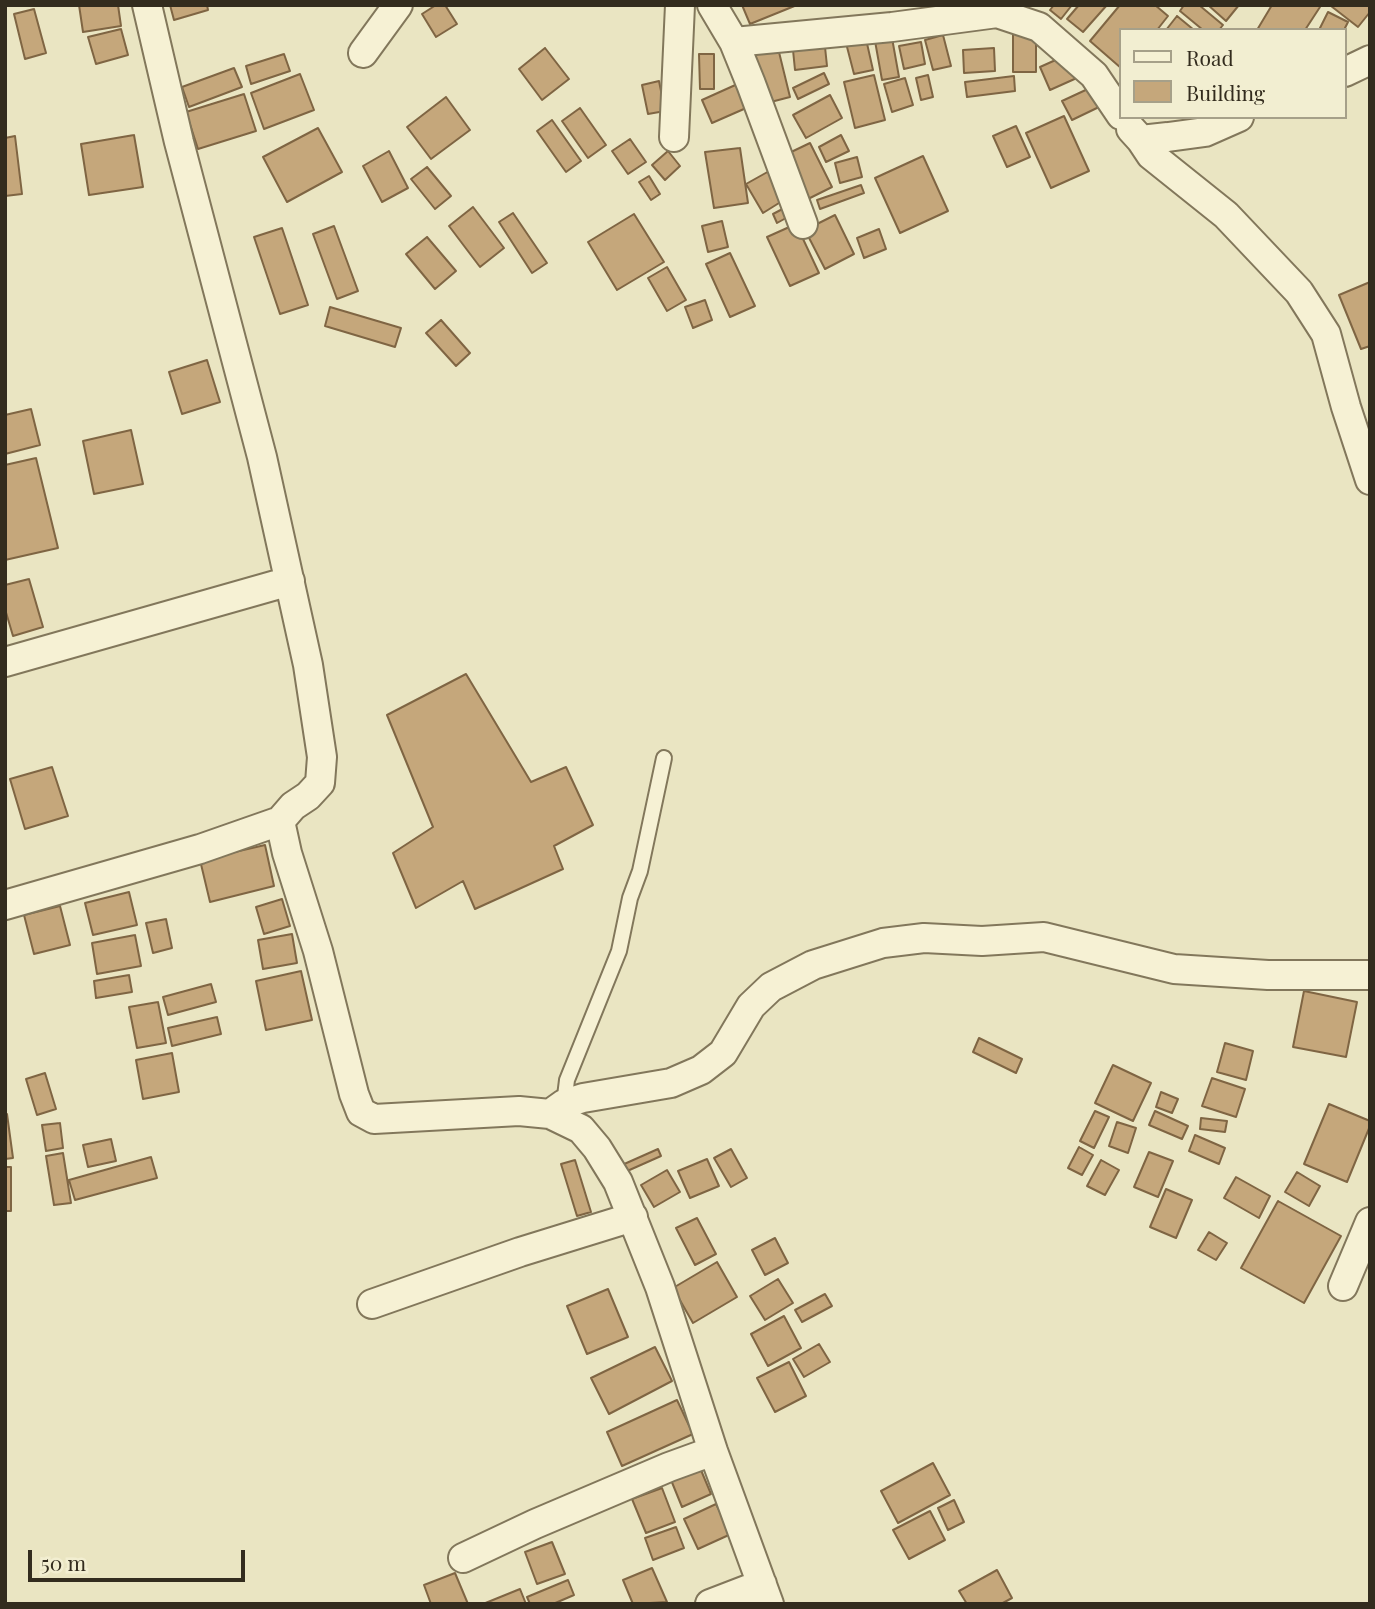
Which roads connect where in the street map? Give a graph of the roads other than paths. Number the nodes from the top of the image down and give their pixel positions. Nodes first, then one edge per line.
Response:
1 (147, 5) edge
2 (398, 5) edge
3 (680, 5) edge
4 (712, 5) edge
5 (734, 42) junction
6 (363, 53) dead end
7 (1370, 60) edge
8 (1347, 71) edge
9 (1120, 113) edge
10 (1124, 119) edge
11 (1235, 119) edge
12 (674, 137) dead end
13 (1141, 140) junction
14 (803, 224) dead end
15 (1367, 465) edge
16 (290, 581) junction
17 (5, 662) edge
18 (664, 758) dead end
19 (280, 821) junction
20 (5, 905) edge
21 (1370, 975) edge
22 (557, 1110) junction
23 (633, 1217) junction
24 (1370, 1222) edge
25 (1343, 1286) dead end
26 (372, 1304) dead end
27 (713, 1451) junction
28 (463, 1558) dead end
29 (766, 1594) edge
30 (710, 1604) edge

1 - 16 street
2 - 6 street
3 - 12 street
4 - 5 street
5 - 9 street
5 - 14 street
7 - 8 street
10 - 13 street
11 - 13 street
13 - 15 street
16 - 17 street
16 - 19 street
18 - 22 lane
19 - 20 street
19 - 22 street
21 - 22 street
22 - 23 street
23 - 26 street
23 - 27 street
24 - 25 street
27 - 28 street
27 - 29 street
29 - 30 street

